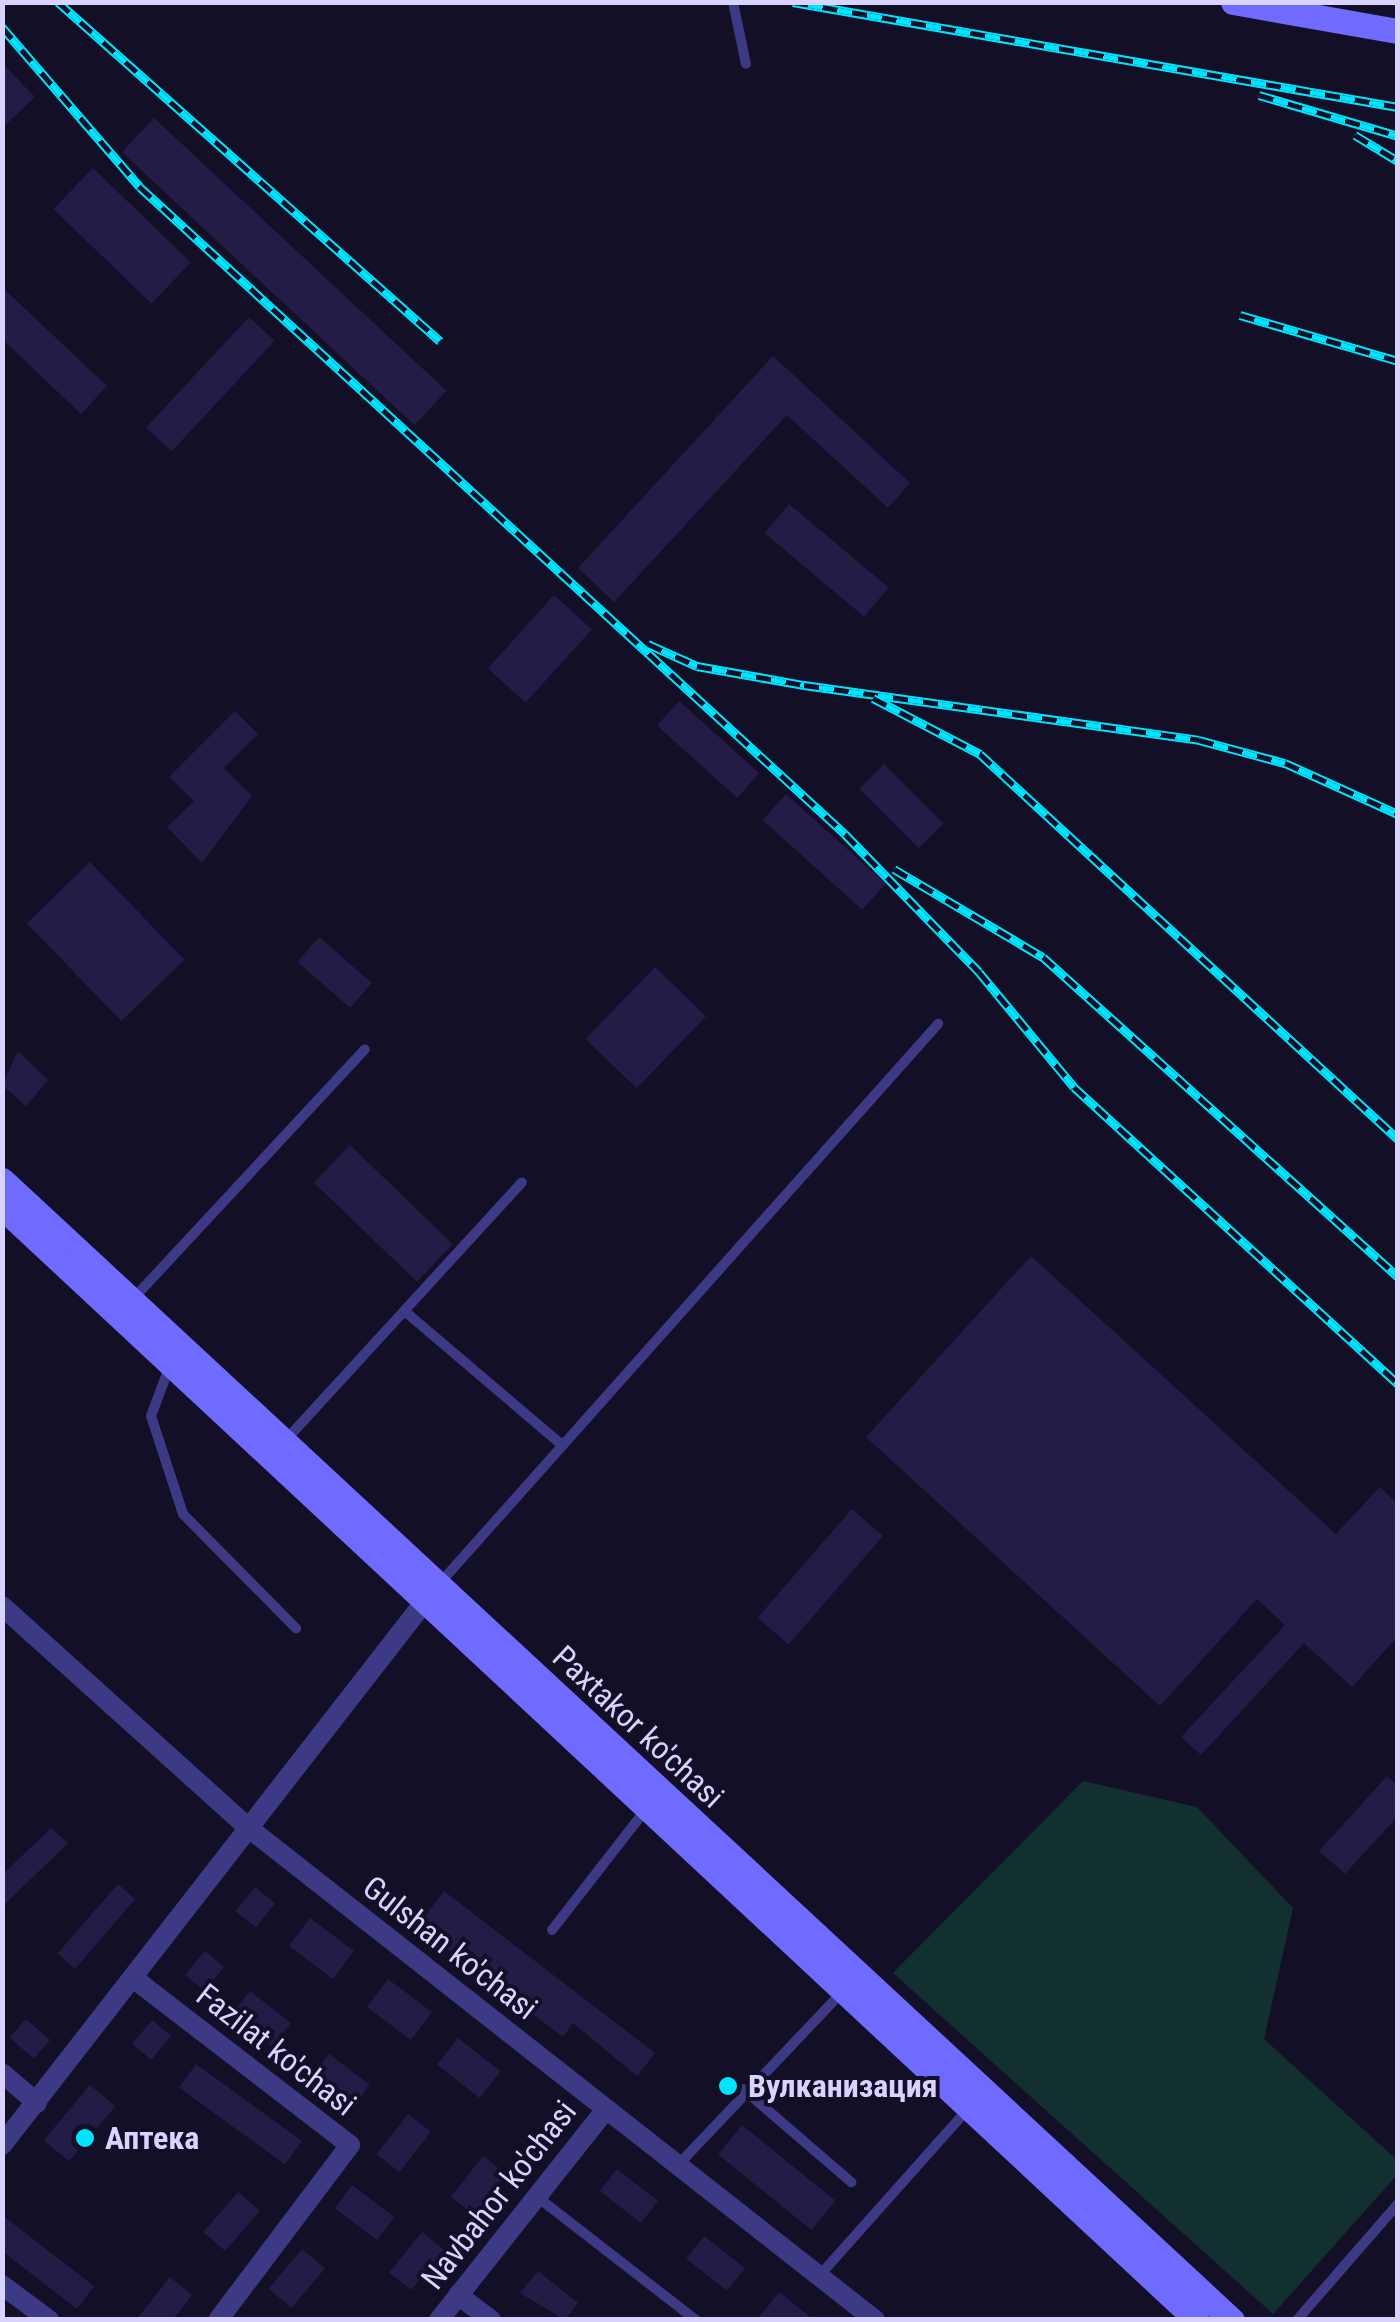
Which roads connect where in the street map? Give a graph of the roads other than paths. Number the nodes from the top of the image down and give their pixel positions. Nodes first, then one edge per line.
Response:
1 (734, 2) edge
2 (1233, 2) edge
3 (1398, 32) edge
4 (746, 64) dead end
5 (938, 1024) dead end
6 (365, 1049) dead end
7 (2, 1180) edge
8 (522, 1182) dead end
9 (2, 1207) edge
10 (132, 1300) junction
11 (408, 1314) junction
12 (171, 1362) junction
13 (284, 1443) junction
14 (562, 1445) junction
15 (431, 1594) junction
16 (2, 1606) edge
17 (296, 1628) dead end
18 (648, 1808) junction
19 (250, 1829) junction
20 (552, 1930) dead end
21 (134, 1978) junction
22 (844, 1990) junction
23 (2, 2073) edge
24 (743, 2089) junction
25 (36, 2103) junction
26 (606, 2108) junction
27 (968, 2108) junction
28 (2, 2145) edge
29 (678, 2166) junction
30 (851, 2182) dead end
31 (536, 2196) junction
32 (1398, 2204) edge
33 (819, 2276) junction
34 (2, 2285) edge
35 (458, 2295) junction
36 (49, 2320) edge
37 (218, 2320) edge
38 (439, 2320) edge
39 (491, 2320) edge
40 (696, 2320) edge
41 (874, 2320) edge
42 (1197, 2320) edge
43 (1232, 2320) edge
44 (1296, 2320) edge

1 - 4 lane
2 - 3 main road
5 - 14 lane
6 - 10 lane
7 - 10 main road, Paxtakor ko'chasi
8 - 11 lane
9 - 12 main road, Paxtakor ko'chasi
10 - 13 main road, Paxtakor ko'chasi
11 - 13 lane
11 - 14 lane
12 - 15 main road, Paxtakor ko'chasi
12 - 17 lane
13 - 15 main road, Paxtakor ko'chasi
14 - 15 lane
15 - 18 main road, Paxtakor ko'chasi
15 - 19 street
15 - 43 main road, Paxtakor ko'chasi
16 - 19 street, Gulshan ko'chasi
18 - 20 lane
18 - 22 main road, Paxtakor ko'chasi
19 - 21 street
19 - 26 street, Gulshan ko'chasi
21 - 25 street
21 - 37 street, Fazilat ko'chasi
22 - 24 lane
22 - 27 main road, Paxtakor ko'chasi
23 - 25 street
24 - 29 lane
24 - 30 lane
25 - 28 street
26 - 29 street, Gulshan ko'chasi
26 - 31 street, Navbahor ko'chasi
27 - 33 lane
27 - 42 main road, Paxtakor ko'chasi
29 - 33 street, Gulshan ko'chasi
31 - 35 street, Navbahor ko'chasi
31 - 40 lane
32 - 44 lane
33 - 41 street, Gulshan ko'chasi
34 - 36 street
35 - 38 street, Navbahor ko'chasi
35 - 39 street

